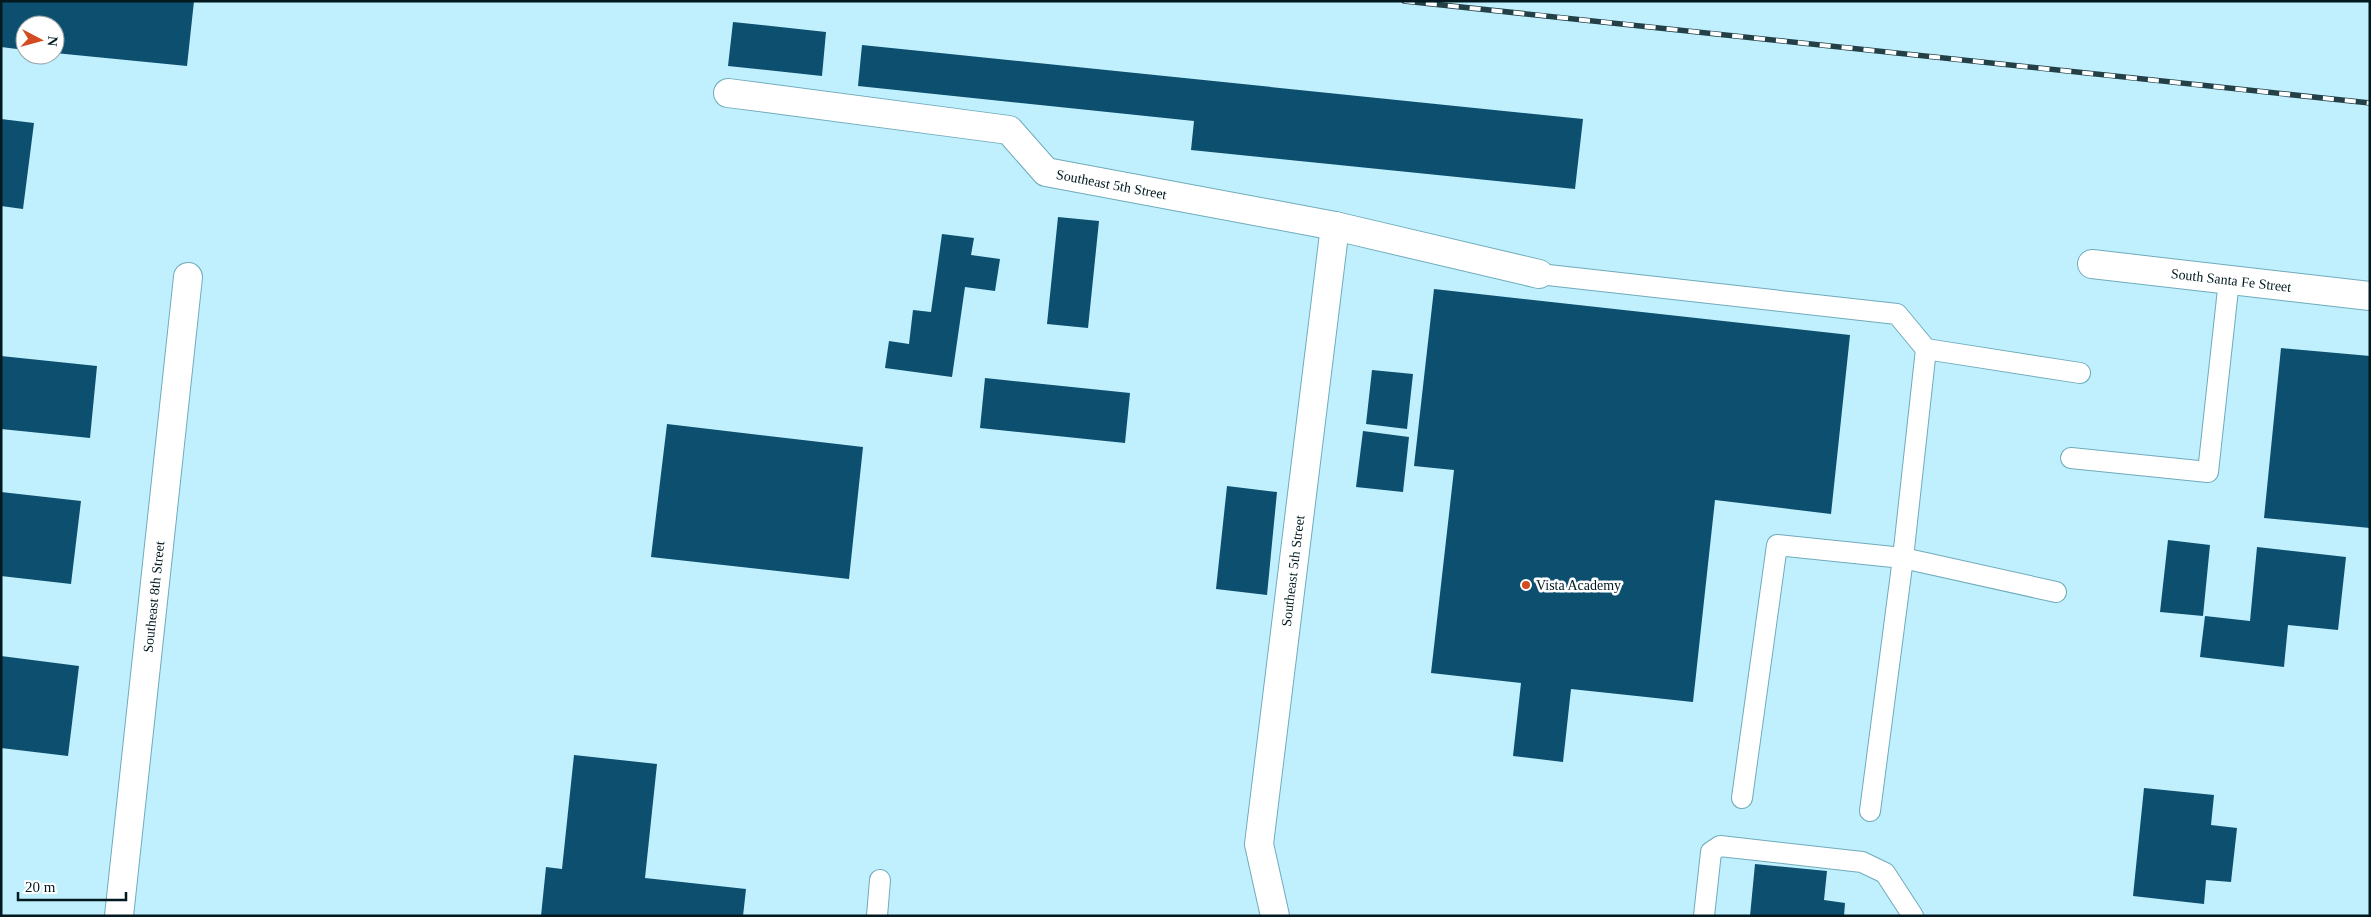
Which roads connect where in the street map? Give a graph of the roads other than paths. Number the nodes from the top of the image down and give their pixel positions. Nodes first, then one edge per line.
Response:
1 (728, 93) dead end
2 (1335, 226) junction
3 (2092, 264) dead end
4 (1539, 274) joint
5 (188, 277) dead end
6 (2229, 280) junction
7 (2370, 296) edge
8 (1926, 349) junction
9 (2080, 373) dead end
10 (2071, 458) dead end
11 (1903, 558) junction
12 (2056, 592) dead end
13 (1742, 798) dead end
14 (1870, 811) dead end
15 (880, 880) dead end
16 (119, 916) edge
17 (877, 916) edge
18 (1275, 916) edge
19 (1704, 916) edge
20 (1913, 916) edge

1 - 2 street, Southeast 5th Street
2 - 4 street, Southeast 5th Street
2 - 18 street, Southeast 5th Street
3 - 6 street, South Santa Fe Street
4 - 8 lane
5 - 16 street, Southeast 8th Street
6 - 7 street, South Santa Fe Street
6 - 10 lane
8 - 9 lane
8 - 11 lane
11 - 12 lane
11 - 13 lane
11 - 14 lane
15 - 17 lane
19 - 20 lane

